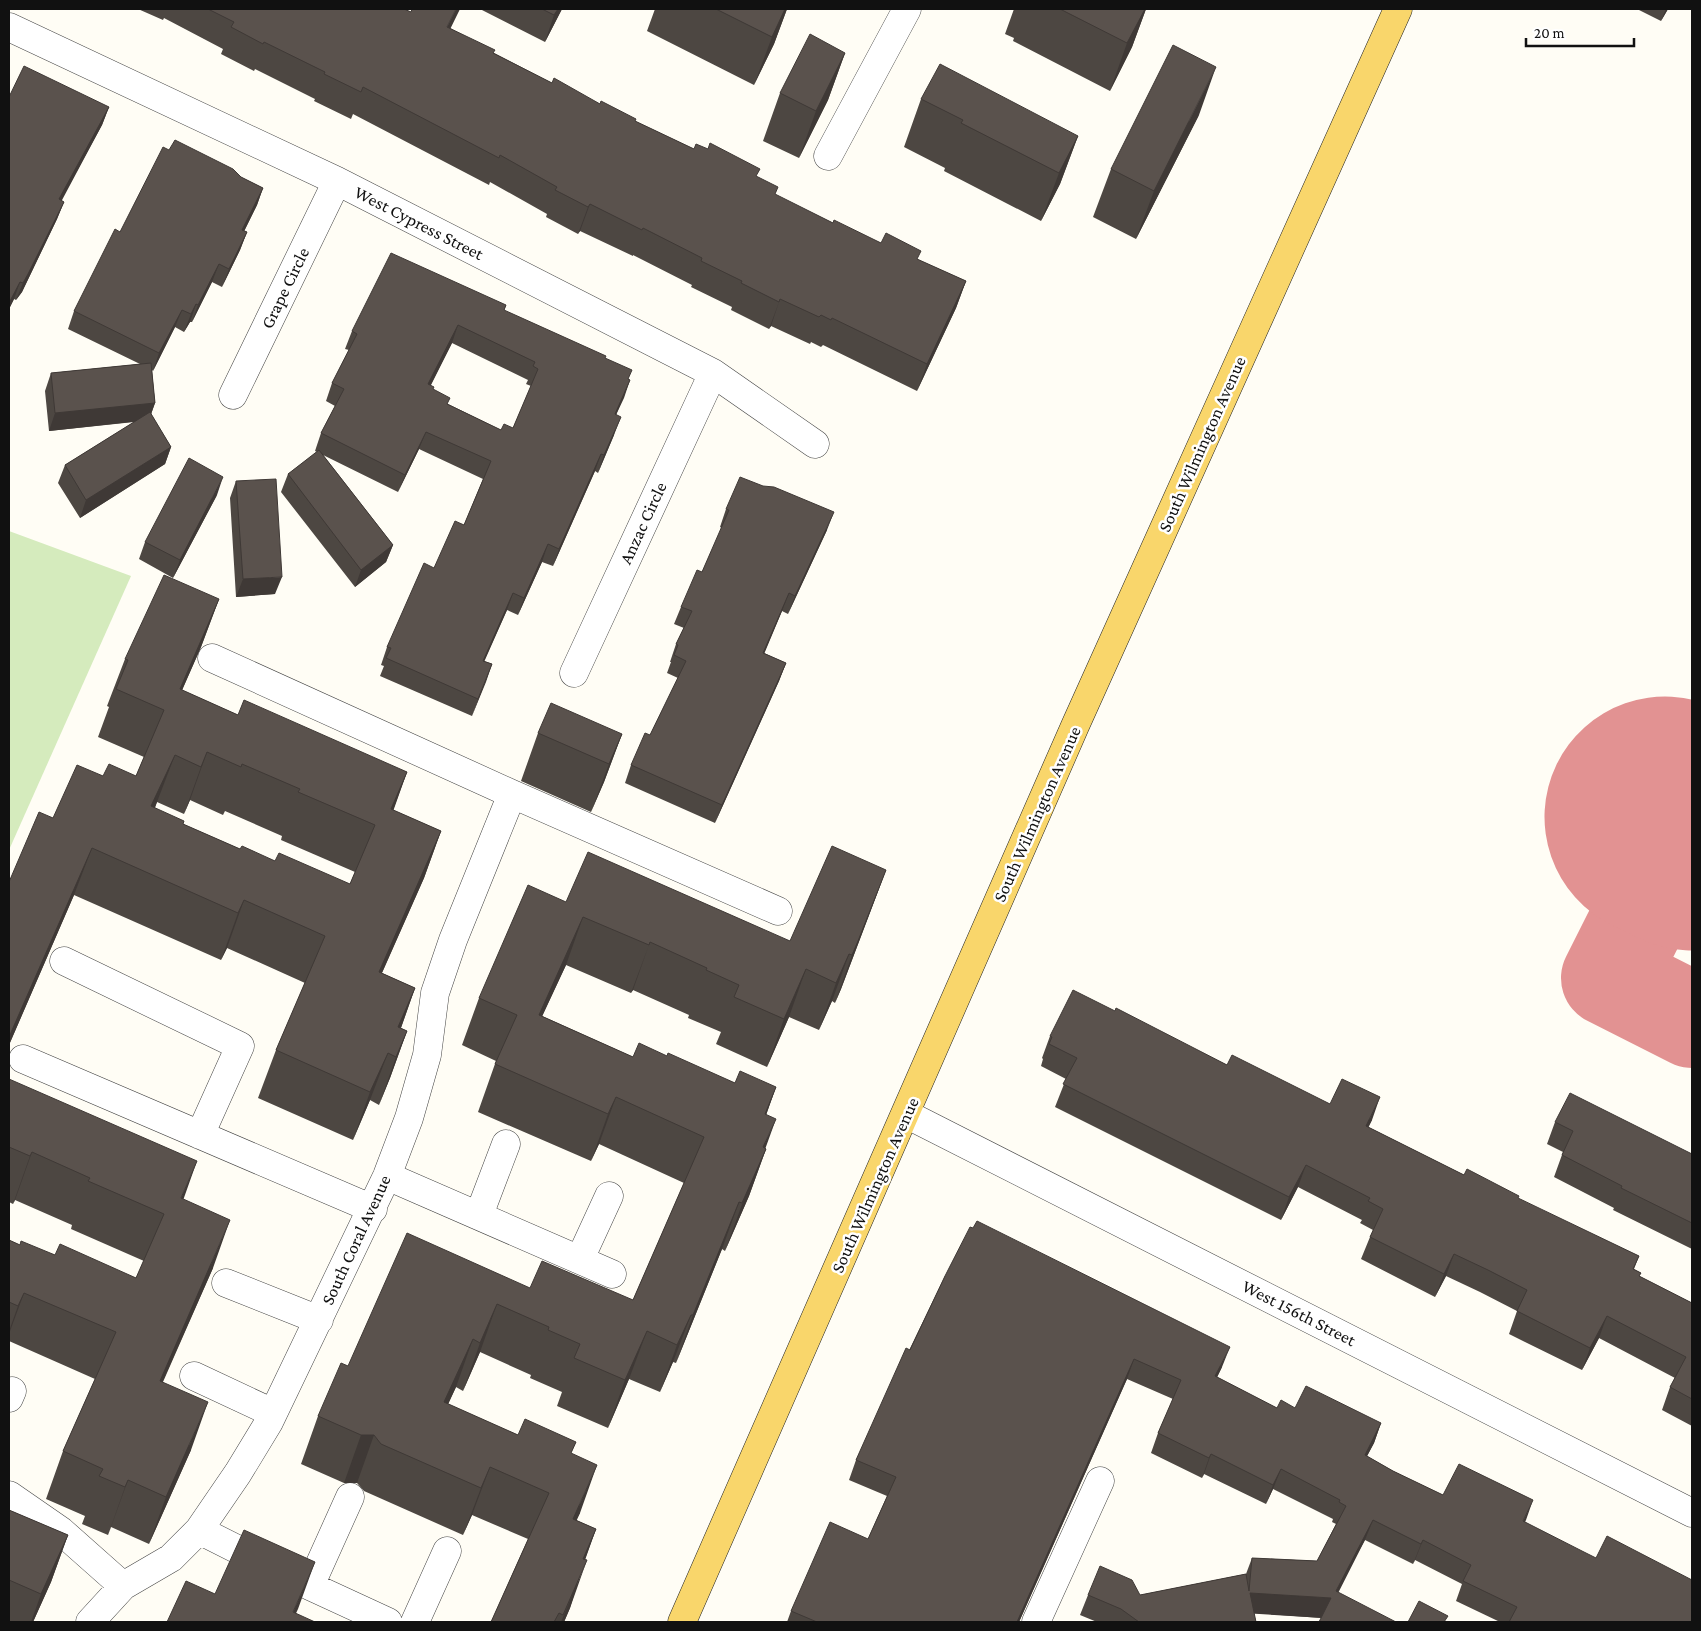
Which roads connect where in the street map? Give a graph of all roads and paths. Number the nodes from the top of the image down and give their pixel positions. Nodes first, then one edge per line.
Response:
1 (907, 9) edge
2 (1398, 9) edge
3 (9, 26) edge
4 (828, 156) dead end
5 (337, 181) junction
6 (713, 373) junction
7 (233, 395) dead end
8 (815, 444) dead end
9 (212, 658) edge
10 (574, 673) dead end
11 (512, 794) junction
12 (778, 910) dead end
13 (64, 961) edge
14 (24, 1059) dead end
15 (906, 1114) junction
16 (200, 1135) junction
17 (506, 1144) dead end
18 (387, 1176) junction
19 (609, 1196) dead end
20 (373, 1209) junction
21 (478, 1215) junction
22 (580, 1259) junction
23 (612, 1274) dead end
24 (226, 1283) dead end
25 (319, 1320) junction
26 (194, 1376) dead end
27 (273, 1413) junction
28 (1100, 1481) dead end
29 (9, 1495) edge
30 (350, 1497) dead end
31 (1692, 1513) edge
32 (199, 1530) junction
33 (447, 1551) dead end
34 (123, 1586) junction
35 (310, 1586) junction
36 (90, 1622) edge
37 (388, 1622) edge
38 (415, 1622) edge
39 (682, 1622) edge
40 (1036, 1622) edge

1 - 4 street
2 - 15 main road, South Wilmington Avenue
3 - 5 street, West Cypress Street
5 - 6 street, West Cypress Street
5 - 7 street, Grape Circle
6 - 8 street, West Cypress Street
6 - 10 street, Anzac Circle
9 - 11 street
11 - 12 street
11 - 18 street, South Coral Avenue
13 - 16 street
14 - 16 street
15 - 31 street, West 156th Street
15 - 39 main road, South Wilmington Avenue
16 - 20 street
17 - 21 street
18 - 20 street, South Coral Avenue
18 - 21 street
19 - 22 street
20 - 25 street, South Coral Avenue
21 - 22 street
22 - 23 street
24 - 25 street
25 - 27 street, South Coral Avenue
26 - 27 street
27 - 32 street, South Coral Avenue
28 - 40 street
29 - 34 street
30 - 35 street
32 - 34 street, South Coral Avenue
32 - 35 street
33 - 38 street
34 - 36 street, South Coral Avenue
35 - 37 street

